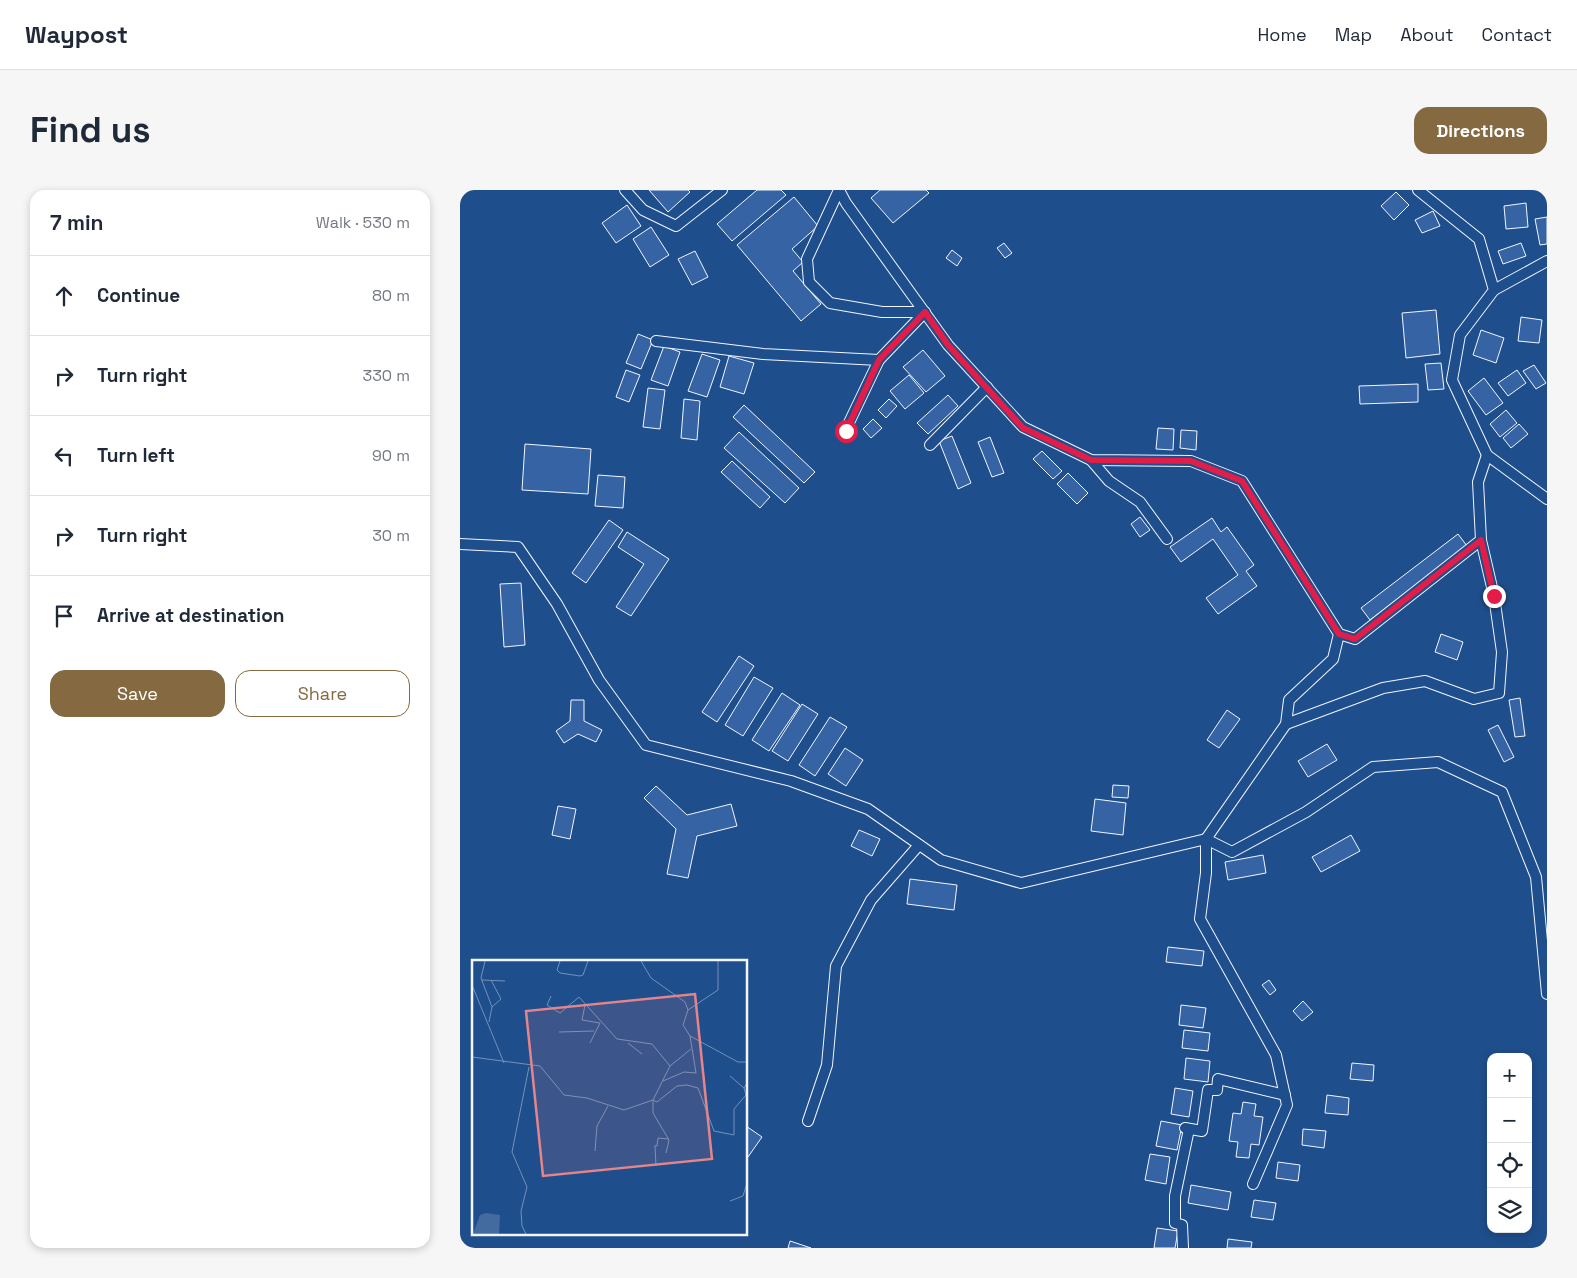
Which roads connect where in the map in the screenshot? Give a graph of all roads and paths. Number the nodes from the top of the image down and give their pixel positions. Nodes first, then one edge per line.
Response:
1 (625, 190) edge
2 (722, 190) edge
3 (839, 190) edge
4 (1418, 190) edge
5 (1547, 261) edge
6 (1494, 290) junction
7 (925, 312) junction
8 (656, 341) dead end
9 (879, 360) junction
10 (987, 387) junction
11 (846, 431) dead end
12 (930, 445) dead end
13 (1487, 455) junction
14 (1091, 460) junction
15 (1547, 499) edge
16 (1167, 539) dead end
17 (1481, 540) junction
18 (460, 544) edge
19 (1339, 634) junction
20 (1286, 724) junction
21 (1206, 839) junction
22 (919, 845) junction
23 (1547, 994) edge
24 (1285, 1095) junction
25 (808, 1120) dead end
26 (1253, 1184) dead end
27 (1183, 1248) edge

1 - 2 street
3 - 7 street
3 - 7 street
4 - 6 street
5 - 6 street
6 - 13 street
7 - 9 street
7 - 10 street
8 - 9 street
9 - 11 street
10 - 12 street
10 - 14 street
13 - 15 street
13 - 17 street
14 - 16 street
14 - 19 street
17 - 19 street
17 - 20 street
18 - 22 street
19 - 20 street
20 - 21 street
21 - 22 street
21 - 23 street
21 - 24 street
22 - 25 street
24 - 26 street
24 - 27 street

